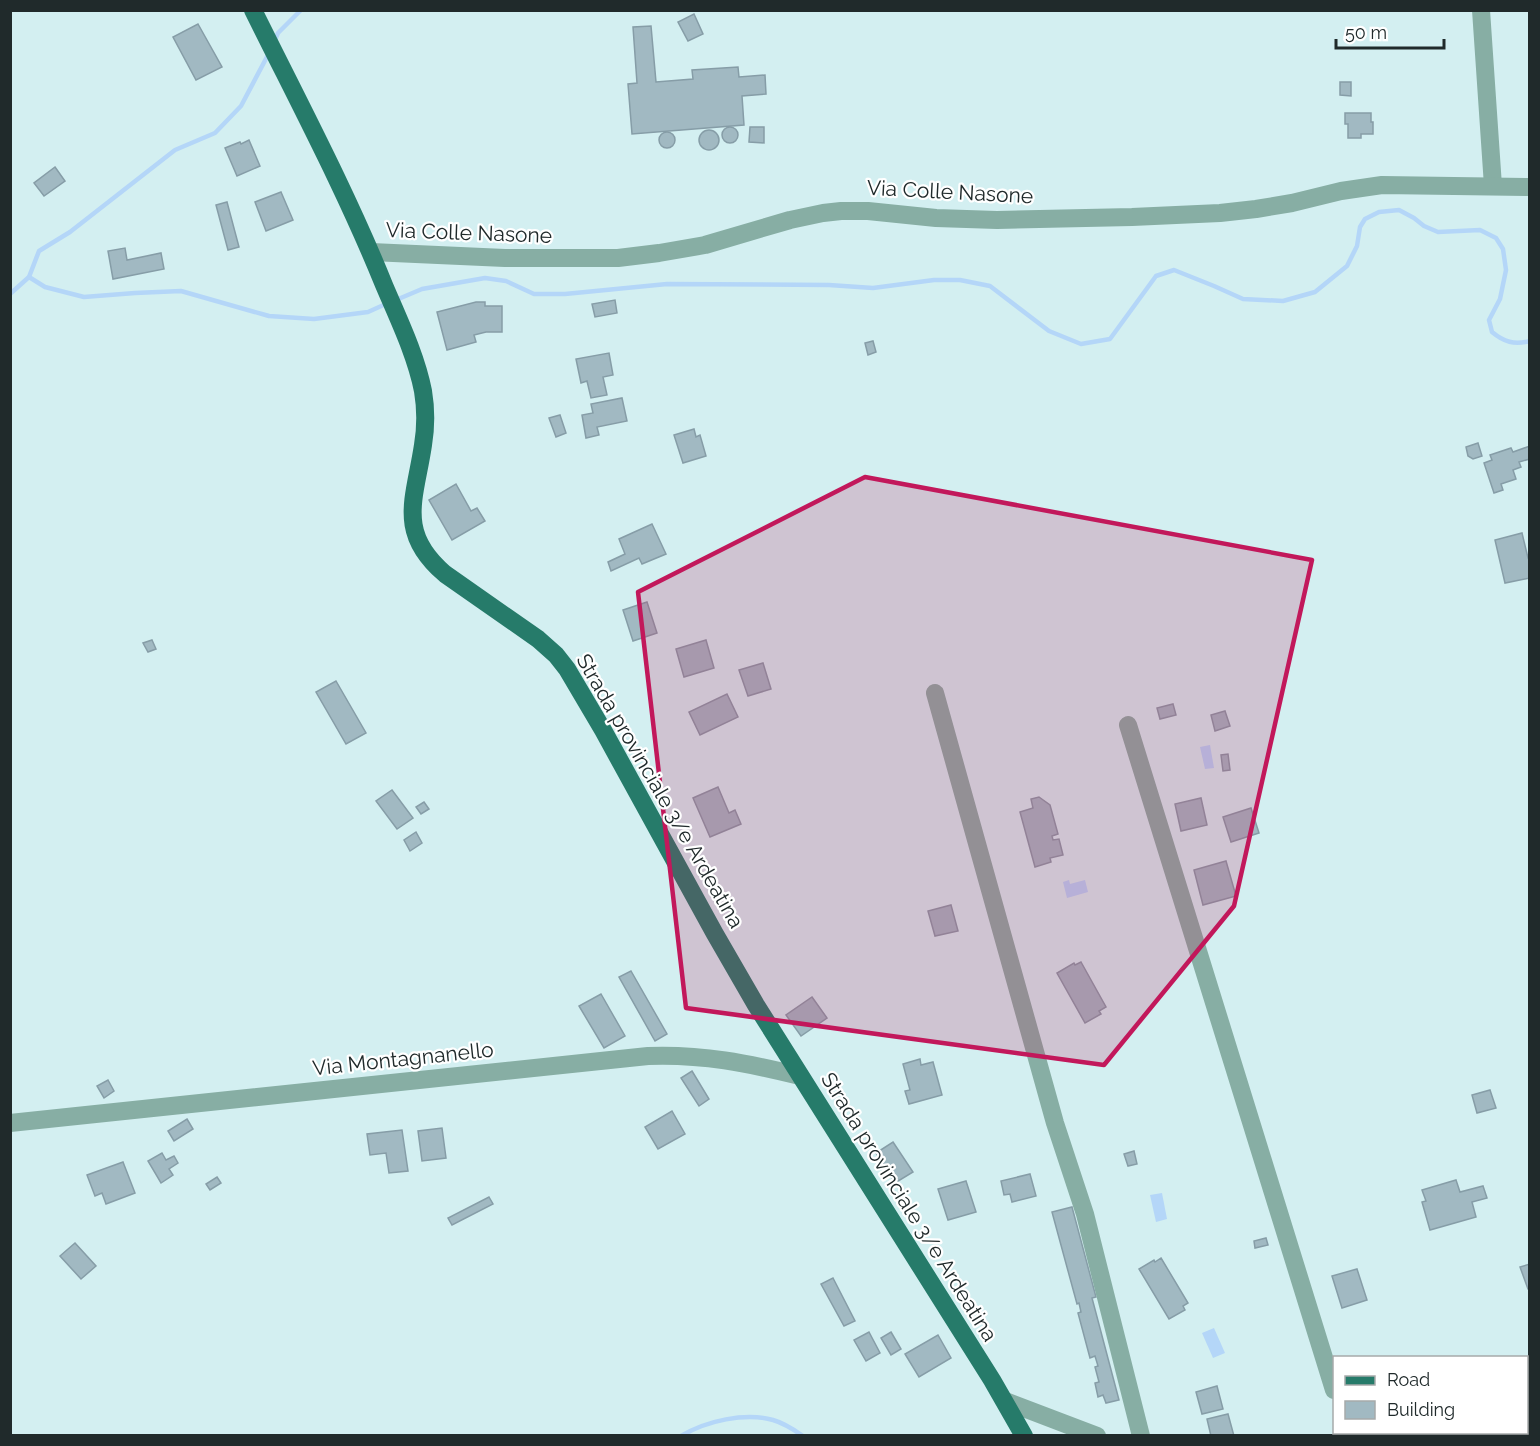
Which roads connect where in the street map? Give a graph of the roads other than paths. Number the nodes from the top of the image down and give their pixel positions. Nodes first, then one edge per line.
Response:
1 (253, 10) edge
2 (1481, 10) edge
3 (1493, 186) junction
4 (1530, 187) edge
5 (371, 252) junction
6 (935, 693) dead end
7 (1128, 725) dead end
8 (800, 1076) junction
9 (10, 1123) edge
10 (1333, 1384) edge
11 (1005, 1401) junction
12 (1024, 1436) edge
13 (1097, 1436) edge
14 (1141, 1436) edge

1 - 5 main road, Strada provinciale 3/e Ardeatina
2 - 3 street
3 - 4 street, Via Colle Nasone
3 - 5 street, Via Colle Nasone
5 - 8 main road, Strada provinciale 3/e Ardeatina
6 - 14 street
7 - 10 street
8 - 9 street, Via Montagnanello
8 - 11 main road, Strada provinciale 3/e Ardeatina
11 - 12 main road, Strada provinciale 3/e Ardeatina
11 - 13 street

